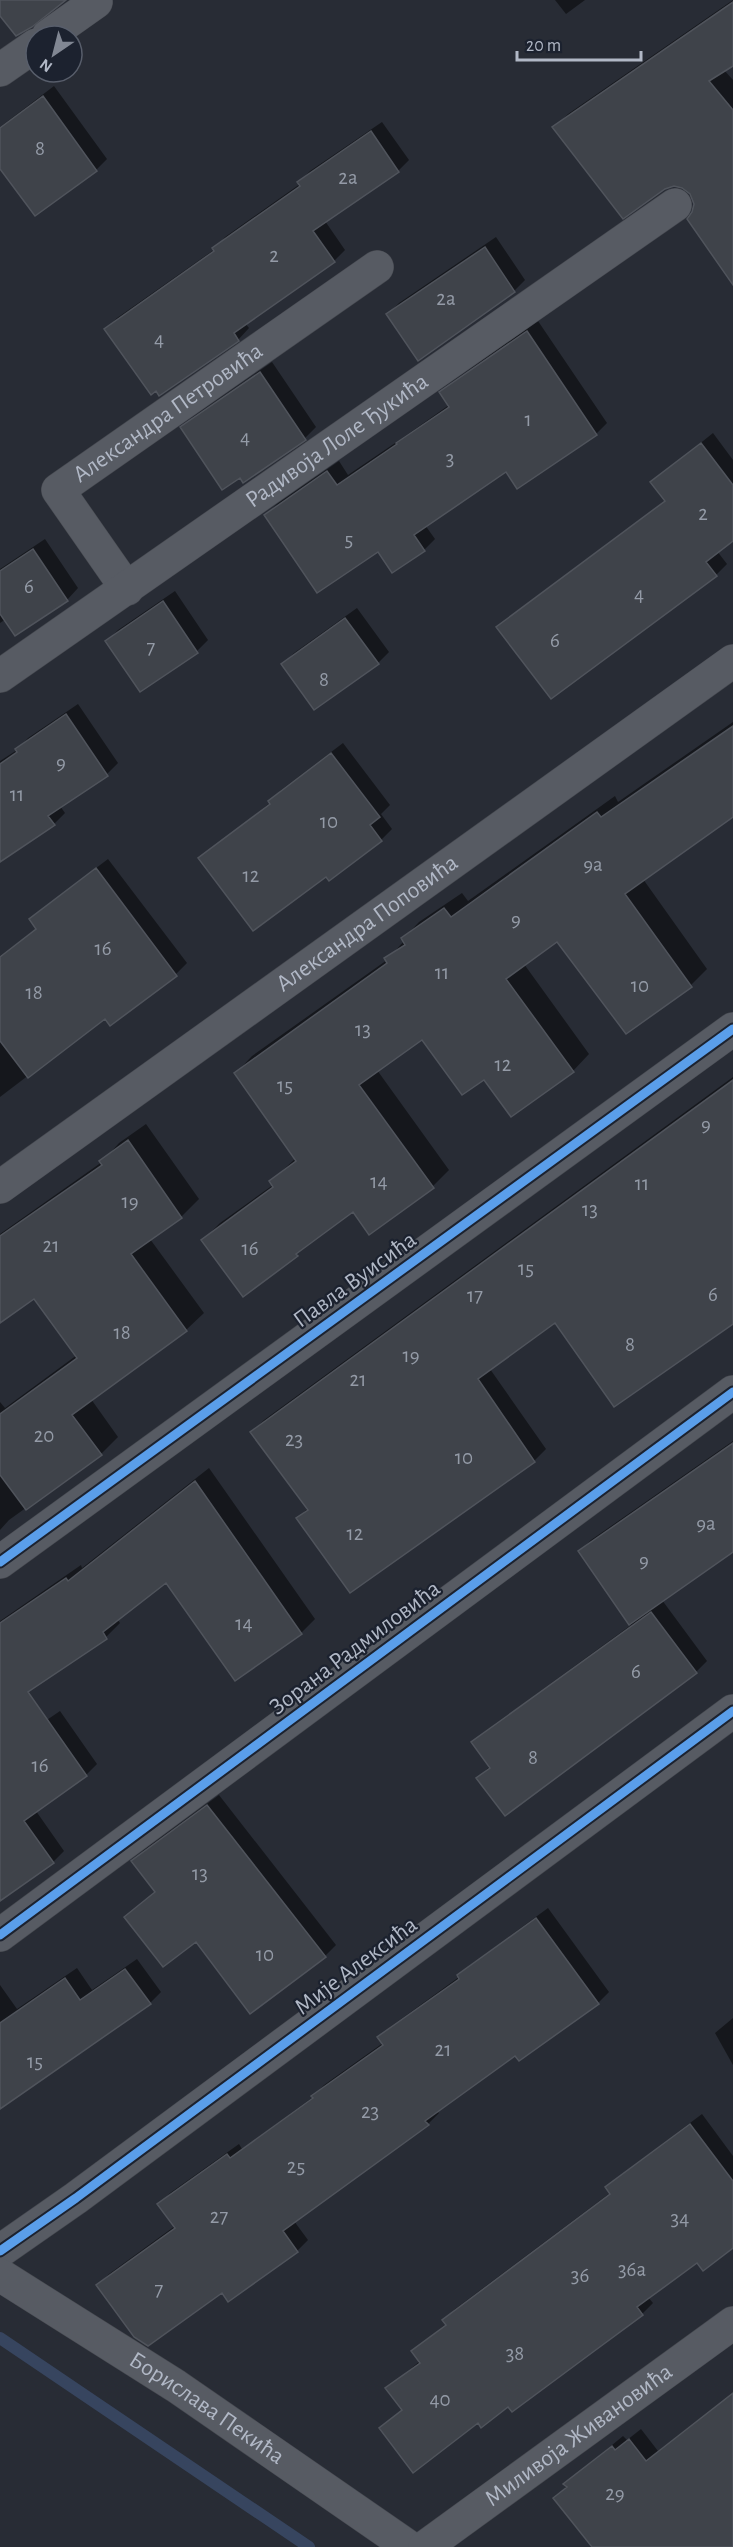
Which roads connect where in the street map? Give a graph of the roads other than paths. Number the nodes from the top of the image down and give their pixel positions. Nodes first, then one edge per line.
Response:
1 (96, 2) dead end
2 (65, 24) edge
3 (24, 53) edge
4 (0, 70) edge
5 (675, 205) dead end
6 (377, 267) dead end
7 (127, 589) junction
8 (733, 662) edge
9 (0, 676) edge
10 (733, 1029) edge
11 (0, 1187) edge
12 (733, 1392) edge
13 (0, 1562) edge
14 (733, 1711) edge
15 (0, 1935) edge
16 (0, 2251) edge
17 (0, 2275) edge
18 (733, 2323) edge
19 (409, 2547) edge
20 (425, 2547) edge

1 - 2 street
3 - 4 street
5 - 7 street, Радивоја Лоле Ђукића
6 - 7 street, Александра Петровића
7 - 9 street, Радивоја Лоле Ђукића
8 - 11 street, Александра Поповића
10 - 13 street, Павла Вуисића
12 - 15 street, Зорана Радмиловића
14 - 16 street, Мије Алексића
17 - 19 street, Борислава Пекића
18 - 20 street, Миливоја Живановића

